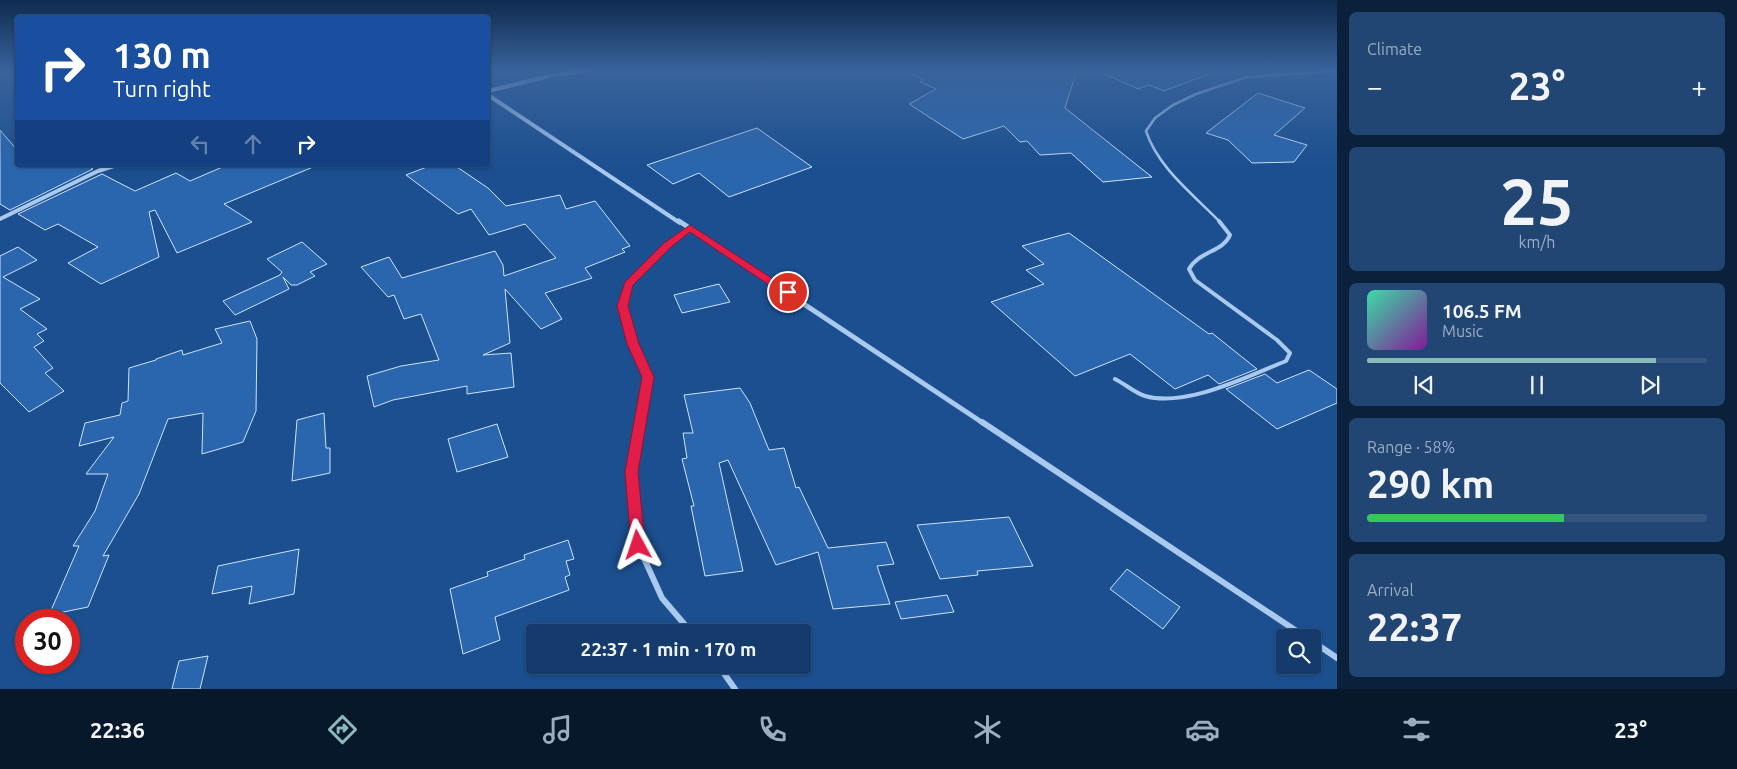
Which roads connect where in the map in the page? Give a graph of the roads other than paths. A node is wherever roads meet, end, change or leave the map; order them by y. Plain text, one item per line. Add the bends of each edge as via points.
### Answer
1 (499, 102) edge
2 (1181, 102) edge
3 (111, 167) edge
4 (0, 219) edge
5 (690, 228) junction
6 (1115, 379) dead end
7 (684, 624) edge
8 (1293, 629) edge
9 (1321, 647) edge
10 (1337, 658) edge
11 (724, 674) edge
12 (735, 689) edge

1 - 5 street
2 - 6 lane via 1155,118 1146,131 1151,147 1230,235 1227,242 1194,260 1189,269 1194,280 1290,353 1286,361 1185,397 1145,396
3 - 4 street
5 - 7 street via 628,284 623,306 633,344 648,377 632,472 638,545 662,598
5 - 8 street
9 - 10 street
11 - 12 street

